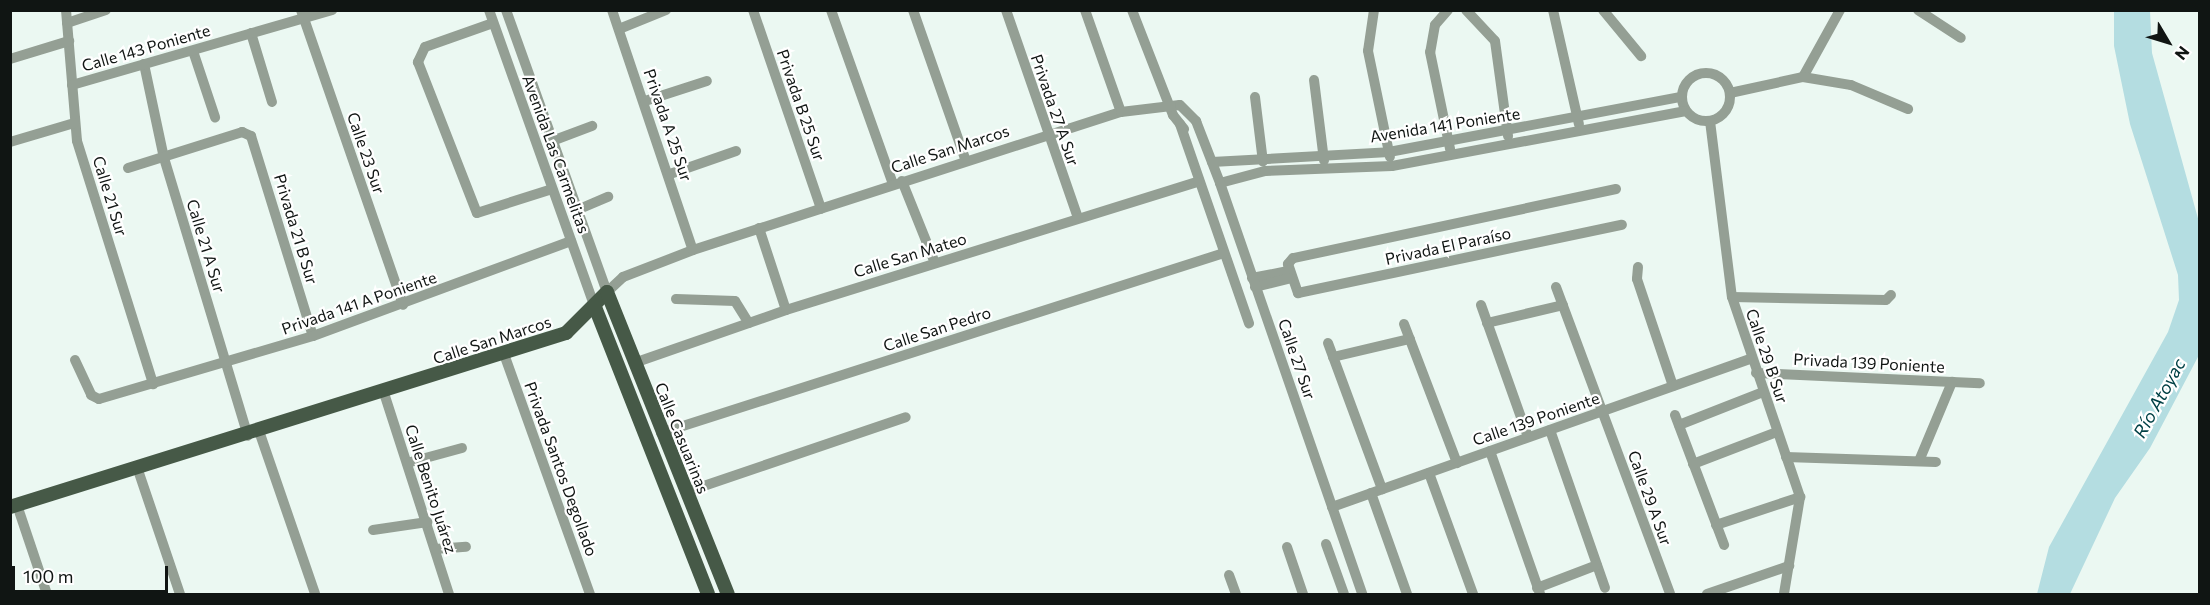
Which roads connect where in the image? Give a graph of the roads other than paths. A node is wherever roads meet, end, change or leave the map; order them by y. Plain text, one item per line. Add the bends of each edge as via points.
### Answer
1 (66, 10) edge
2 (106, 10) edge
3 (332, 10) edge
4 (489, 10) edge
5 (506, 10) edge
6 (612, 10) edge
7 (666, 10) edge
8 (753, 10) edge
9 (831, 10) edge
10 (913, 10) edge
11 (1006, 10) edge
12 (1085, 10) edge
13 (1132, 10) edge
14 (1374, 10) edge
15 (1448, 10) edge
16 (1466, 10) edge
17 (1603, 10) edge
18 (1840, 10) edge
19 (1918, 10) edge
20 (1555, 11) edge
21 (302, 15) edge
22 (67, 23) junction
23 (493, 23) junction
24 (619, 29) junction
25 (251, 33) junction
26 (1962, 38) dead end
27 (69, 41) junction
28 (193, 51) junction
29 (1641, 57) dead end
30 (10, 60) edge
31 (144, 64) junction
32 (1803, 78) junction
33 (1314, 80) dead end
34 (707, 81) dead end
35 (72, 85) junction
36 (1730, 93) junction
37 (1255, 97) dead end
38 (1682, 97) junction
39 (645, 101) junction
40 (272, 102) dead end
41 (1167, 102) junction
42 (1908, 109) dead end
43 (1686, 111) junction
44 (1121, 112) junction
45 (215, 117) dead end
46 (1578, 117) junction
47 (1710, 121) junction
48 (74, 123) junction
49 (1180, 124) junction
50 (592, 126) dead end
51 (1508, 131) junction
52 (1580, 131) junction
53 (1047, 135) junction
54 (1198, 136) junction
55 (552, 141) junction
56 (10, 142) edge
57 (1449, 142) junction
58 (1510, 145) junction
59 (736, 151) dead end
60 (1389, 152) junction
61 (1323, 155) junction
62 (1452, 156) junction
63 (1262, 157) junction
64 (164, 158) junction
65 (966, 161) junction
66 (1212, 162) junction
67 (1392, 166) junction
68 (128, 168) dead end
69 (1326, 169) junction
70 (1265, 171) junction
71 (670, 174) junction
72 (1197, 182) junction
73 (897, 183) junction
74 (1220, 183) junction
75 (552, 189) junction
76 (1616, 189) dead end
77 (608, 197) dead end
78 (821, 209) junction
79 (577, 210) junction
80 (1078, 218) junction
81 (1622, 225) dead end
82 (759, 228) junction
83 (571, 241) junction
84 (693, 250) junction
85 (1224, 254) junction
86 (935, 263) junction
87 (1638, 267) dead end
88 (1290, 275) junction
89 (1254, 282) junction
90 (1556, 287) dead end
91 (607, 292) junction
92 (1891, 295) dead end
93 (1732, 297) junction
94 (675, 299) dead end
95 (403, 305) junction
96 (1481, 305) dead end
97 (1563, 305) junction
98 (595, 307) junction
99 (786, 310) junction
100 (1487, 322) junction
101 (749, 323) junction
102 (1249, 323) dead end
103 (1404, 324) dead end
104 (313, 336) junction
105 (1410, 339) junction
106 (1328, 342) dead end
107 (504, 354) junction
108 (1333, 357) junction
109 (1751, 359) junction
110 (75, 360) dead end
111 (226, 363) junction
112 (634, 363) junction
113 (1756, 373) junction
114 (1952, 382) junction
115 (1980, 383) dead end
116 (153, 384) junction
117 (1672, 386) junction
118 (1763, 392) junction
119 (384, 393) junction
120 (1602, 412) junction
121 (906, 417) dead end
122 (1550, 430) junction
123 (1777, 432) junction
124 (253, 433) junction
125 (661, 433) junction
126 (1528, 437) junction
127 (462, 448) dead end
128 (1490, 451) junction
129 (1786, 457) junction
130 (1919, 461) junction
131 (1936, 462) dead end
132 (407, 463) junction
133 (1456, 463) junction
134 (1694, 464) junction
135 (138, 470) junction
136 (1429, 473) junction
137 (1377, 491) junction
138 (686, 492) junction
139 (1800, 497) junction
140 (14, 506) edge
141 (1332, 507) junction
142 (427, 522) junction
143 (1716, 525) junction
144 (373, 530) dead end
145 (1326, 544) dead end
146 (1724, 544) dead end
147 (1287, 547) dead end
148 (466, 548) dead end
149 (435, 549) junction
150 (1597, 565) junction
151 (1789, 566) junction
152 (1229, 575) dead end
153 (1605, 588) dead end
154 (1539, 591) edge
155 (40, 594) edge
156 (46, 594) edge
157 (180, 594) edge
158 (315, 594) edge
159 (449, 594) edge
160 (590, 594) edge
161 (708, 594) edge
162 (728, 594) edge
163 (1236, 594) edge
164 (1303, 594) edge
165 (1344, 594) edge
166 (1362, 594) edge
167 (1407, 594) edge
168 (1473, 594) edge
169 (1670, 594) edge
170 (1707, 594) edge
171 (1784, 594) edge

1 - 22 street, Calle 21 Sur
2 - 22 street
3 - 21 street, Calle 143 Poniente
4 - 23 street, Avenida Las Carmelitas
5 - 55 street, Avenida Las Carmelitas
6 - 24 street, Privada A 25 Sur
7 - 24 street
8 - 78 street, Privada B 25 Sur
9 - 73 street
10 - 65 street
11 - 53 street, Privada 27 A Sur
12 - 44 street
13 - 41 street, Calle 27 Sur
14 - 60 street via 1368,51
15 - 57 street via 1435,25 1430,52
16 - 51 street via 1495,41
17 - 29 street
18 - 32 street
19 - 26 street
20 - 46 street
21 - 25 street, Calle 143 Poniente
21 - 95 street, Calle 23 Sur
22 - 27 street, Calle 21 Sur
23 - 75 street, Avenida Las Carmelitas
23 - 75 street via 425,47 418,62 477,213
24 - 39 street, Privada A 25 Sur
25 - 28 street, Calle 143 Poniente
25 - 40 street
27 - 30 street
27 - 35 street, Calle 21 Sur
28 - 31 street, Calle 143 Poniente
28 - 45 street
31 - 35 street, Calle 143 Poniente
31 - 64 street, Calle 21 A Sur
32 - 36 street
32 - 42 street via 1851,85
33 - 61 street
34 - 39 street
35 - 48 street, Calle 21 Sur
36 - 38 street via 1718,76 1704,73 1691,78
36 - 47 street via 1723,114
37 - 63 street
38 - 43 street
38 - 46 street, Avenida 141 Poniente
39 - 71 street, Privada A 25 Sur
41 - 44 street, Calle San Marcos
41 - 49 street, Calle 27 Sur
41 - 54 street, Calle 27 Sur via 1190,111
43 - 47 street
43 - 52 street, Avenida 141 Poniente
44 - 53 street, Calle San Marcos
46 - 51 street, Avenida 141 Poniente
46 - 52 street
47 - 93 street, Calle 29 B Sur
48 - 56 street
48 - 116 street, Calle 21 Sur
49 - 54 street, Calle 27 Sur
49 - 72 street
50 - 55 street
51 - 57 street, Avenida 141 Poniente
51 - 58 street
52 - 58 street, Avenida 141 Poniente
53 - 65 street, Calle San Marcos
53 - 80 street, Privada 27 A Sur
54 - 66 street, Calle 27 Sur
55 - 79 street, Avenida Las Carmelitas
57 - 60 street, Avenida 141 Poniente
57 - 62 street
58 - 62 street, Avenida 141 Poniente
59 - 71 street
60 - 61 street, Avenida 141 Poniente
60 - 67 street
61 - 63 street, Avenida 141 Poniente
61 - 69 street
62 - 67 street, Avenida 141 Poniente
63 - 66 street, Avenida 141 Poniente
63 - 70 street
64 - 68 street
64 - 104 street, Privada 21 B Sur via 247,133
64 - 111 street, Calle 21 A Sur
65 - 73 street, Calle San Marcos
66 - 74 street, Calle 27 Sur
67 - 69 street, Avenida 141 Poniente
69 - 70 street, Avenida 141 Poniente
70 - 74 street, Avenida 141 Poniente
71 - 84 street, Privada A 25 Sur
72 - 80 street, Calle San Mateo
72 - 85 street
73 - 78 street, Calle San Marcos
73 - 86 street
74 - 89 street, Calle 27 Sur
75 - 83 street, Avenida Las Carmelitas
76 - 88 street, Privada El Paraíso via 1293,258
77 - 79 street
78 - 82 street, Calle San Marcos
79 - 91 street, Avenida Las Carmelitas
80 - 86 street, Calle San Mateo
81 - 88 street, Privada El Paraíso via 1298,293
82 - 84 street, Calle San Marcos
82 - 99 street
83 - 95 street, Privada 141 A Poniente
83 - 98 street, Avenida Las Carmelitas
84 - 91 street, Calle San Marcos via 623,277
85 - 102 street
85 - 125 street, Calle San Pedro
86 - 99 street, Calle San Mateo
87 - 117 street via 1637,279
88 - 89 street, Privada El Paraíso
89 - 141 street, Calle 27 Sur
90 - 97 street, Calle 29 A Sur
91 - 98 main road, Calle San Marcos
91 - 112 main road, Calle Casuarinas
92 - 93 street via 1886,300
93 - 109 street, Calle 29 B Sur
94 - 101 street via 735,301
95 - 104 street, Privada 141 A Poniente
96 - 100 street
97 - 100 street
97 - 120 street, Calle 29 A Sur
98 - 107 main road, Calle San Marcos via 567,333
98 - 161 main road
99 - 101 street, Calle San Mateo
100 - 126 street
101 - 112 street, Calle San Mateo
103 - 105 street
104 - 111 street, Privada 141 A Poniente
105 - 108 street
105 - 133 street
106 - 108 street
107 - 119 main road, Calle San Marcos
107 - 160 street, Privada Santos Degollado
108 - 137 street
109 - 113 street, Calle 29 B Sur
109 - 117 street, Calle 139 Poniente
110 - 116 street, Privada 141 A Poniente via 95,398
111 - 116 street, Privada 141 A Poniente
111 - 124 street, Calle 21 A Sur
112 - 125 main road, Calle Casuarinas
113 - 114 street, Privada 139 Poniente
113 - 118 street, Calle 29 B Sur
114 - 115 street, Privada 139 Poniente
114 - 130 street
117 - 120 street, Calle 139 Poniente
118 - 123 street, Calle 29 B Sur
118 - 134 street via 1677,420
119 - 124 main road, Calle San Marcos
119 - 132 street, Calle Benito Juárez
120 - 122 street, Calle 139 Poniente
120 - 169 street, Calle 29 A Sur
121 - 138 street
122 - 126 street, Calle 139 Poniente
122 - 150 street
123 - 129 street, Calle 29 B Sur
123 - 134 street
124 - 135 main road, Calle San Marcos
124 - 158 street, Calle 21 A Sur
125 - 138 main road, Calle Casuarinas
126 - 128 street, Calle 139 Poniente
127 - 132 street
128 - 133 street, Calle 139 Poniente
128 - 154 street
129 - 130 street
129 - 139 street, Calle 29 B Sur
130 - 131 street
132 - 142 street, Calle Benito Juárez
133 - 136 street, Calle 139 Poniente
134 - 143 street
135 - 140 main road, Calle San Marcos
135 - 157 street
136 - 137 street, Calle 139 Poniente
136 - 168 street
137 - 141 street, Calle 139 Poniente
137 - 167 street
138 - 162 main road, Calle Casuarinas
139 - 143 street
139 - 151 street, Calle 29 B Sur
140 - 156 street
141 - 166 street, Calle 27 Sur
142 - 144 street
142 - 149 street, Calle Benito Juárez
143 - 146 street
145 - 165 street
147 - 164 street
148 - 149 street
149 - 159 street, Calle Benito Juárez
150 - 153 street
150 - 154 street
151 - 170 street
151 - 171 street, Calle 29 B Sur
152 - 163 street
155 - 156 street

